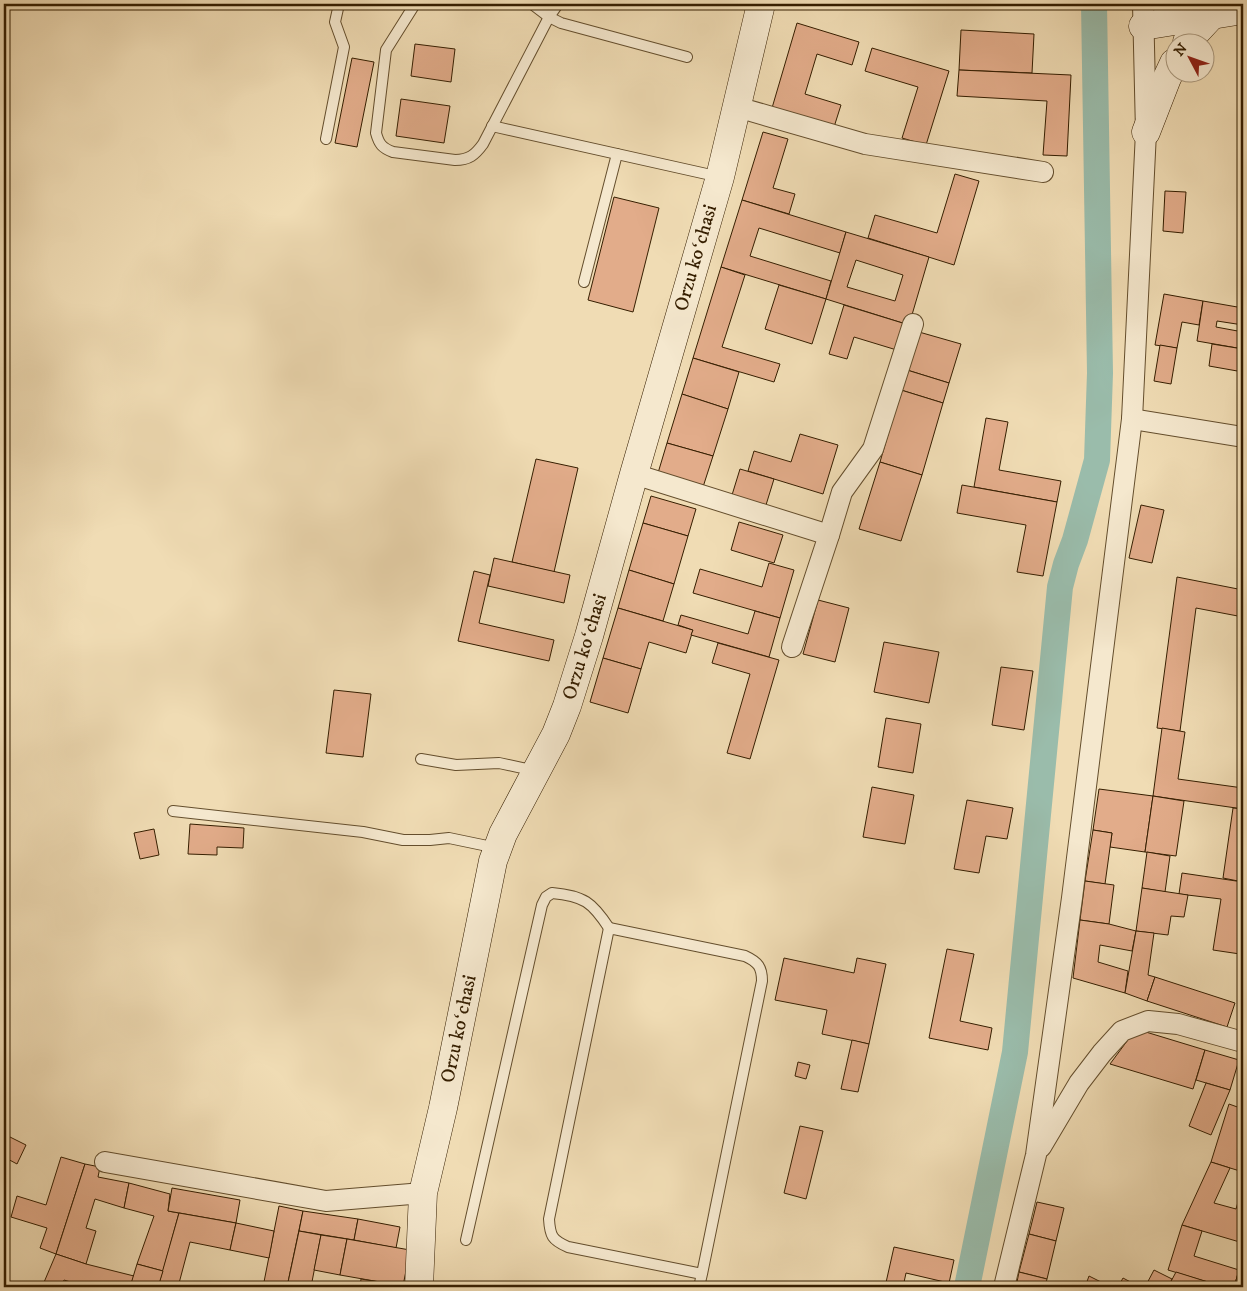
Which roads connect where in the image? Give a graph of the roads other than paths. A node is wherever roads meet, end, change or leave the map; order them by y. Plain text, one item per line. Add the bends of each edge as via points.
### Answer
1 (339, 4) edge
2 (414, 4) edge
3 (532, 4) edge
4 (558, 4) edge
5 (761, 4) edge
6 (1243, 10) edge
7 (1143, 15) edge
8 (1212, 15) junction
9 (549, 17) junction
10 (1196, 32) edge
11 (686, 57) dead end
12 (1165, 82) edge
13 (738, 107) junction
14 (492, 126) junction
15 (1146, 132) junction
16 (326, 139) dead end
17 (617, 154) junction
18 (1043, 172) dead end
19 (720, 177) junction
20 (584, 282) dead end
21 (913, 324) dead end
22 (1132, 419) junction
23 (1243, 437) edge
24 (634, 474) junction
25 (829, 535) junction
26 (792, 647) dead end
27 (421, 759) dead end
28 (537, 772) junction
29 (173, 811) dead end
30 (498, 848) junction
31 (609, 928) junction
32 (1243, 1042) edge
33 (1036, 1155) junction
34 (105, 1162) dead end
35 (423, 1193) junction
36 (466, 1240) dead end
37 (702, 1274) junction
38 (419, 1287) edge
39 (699, 1287) edge
40 (1004, 1287) edge

1 - 16 lane via 335,22 344,47
2 - 14 lane via 386,50 376,133 378,143 393,152 465,160 475,154
3 - 9 lane
4 - 9 lane
5 - 13 street, Orzu koʻchasi
6 - 8 street
7 - 8 street
7 - 15 street
8 - 10 street
9 - 11 lane via 576,28
9 - 14 lane
12 - 15 street
13 - 18 street via 865,144
13 - 19 street, Orzu koʻchasi
14 - 17 lane
15 - 22 street
17 - 19 lane
17 - 20 lane
19 - 24 street, Orzu koʻchasi
21 - 25 street via 873,450 842,492
22 - 23 street
22 - 33 street via 1075,879
24 - 25 street
24 - 28 street, Orzu koʻchasi via 590,636 567,706
25 - 26 street
27 - 28 lane via 456,765 499,763
28 - 30 street, Orzu koʻchasi
29 - 30 lane via 363,832 403,840 449,838
30 - 35 street, Orzu koʻchasi
31 - 36 lane via 598,911 580,898 552,893 542,905
31 - 37 lane via 549,1219 550,1232 557,1242 568,1247
31 - 37 lane via 745,956 755,960 762,970
32 - 33 street via 1178,1024 1148,1021 1122,1031 1079,1083
33 - 40 street
34 - 35 street via 326,1201
35 - 38 street, Orzu koʻchasi
37 - 39 lane

